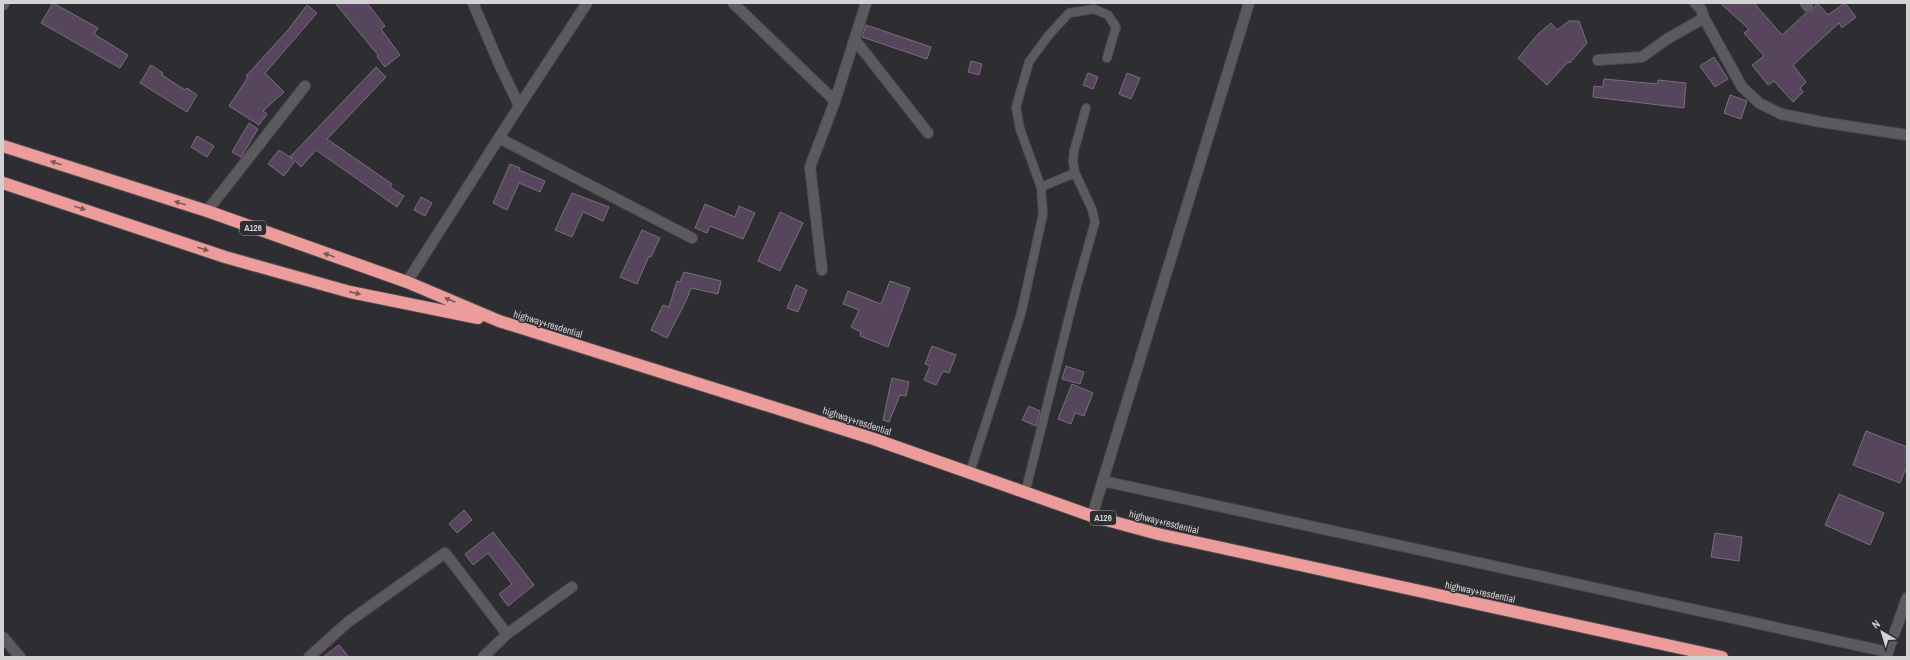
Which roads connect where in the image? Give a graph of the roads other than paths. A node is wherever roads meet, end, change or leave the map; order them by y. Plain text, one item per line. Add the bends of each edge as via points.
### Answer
1 (473, 3) edge
2 (587, 3) edge
3 (733, 3) edge
4 (866, 3) edge
5 (1249, 3) edge
6 (1702, 8) edge
7 (855, 40) junction
8 (1108, 58) dead end
9 (1598, 60) dead end
10 (305, 86) dead end
11 (835, 101) junction
12 (518, 108) junction
13 (1086, 108) dead end
14 (928, 133) dead end
15 (1907, 135) edge
16 (499, 138) junction
17 (3, 146) edge
18 (1075, 173) junction
19 (3, 183) edge
20 (1041, 187) junction
21 (207, 211) junction
22 (692, 238) dead end
23 (822, 270) dead end
24 (407, 282) junction
25 (499, 322) junction
26 (970, 472) junction
27 (1103, 481) junction
28 (1024, 492) junction
29 (1092, 516) junction
30 (572, 587) dead end
31 (1907, 598) edge
32 (506, 634) junction
33 (3, 637) edge
34 (1887, 654) edge
35 (486, 656) edge
36 (20, 657) edge
37 (309, 657) edge
38 (1722, 657) edge

1 - 12 street
2 - 12 street
3 - 11 street
4 - 7 street
5 - 27 street
6 - 9 street via 1642,57
6 - 15 street via 1742,87 1759,103 1781,114
7 - 11 street
7 - 14 street
8 - 20 lane via 1116,27 1108,15 1094,9 1069,12 1029,62 1016,107 1020,129
10 - 21 street
11 - 23 street via 810,167
12 - 16 street
13 - 18 lane via 1074,151
16 - 22 street
16 - 24 street
21 -> 17 highway, A126
18 - 20 lane
18 - 28 lane via 1092,209 1095,222
19 -> 25 highway, A126 via 225,257 350,292
20 - 26 lane via 1043,214 1021,314
24 -> 21 highway, A126
25 -> 24 highway, A126
25 - 26 highway, highway+resdential / A126 via 874,439
26 - 28 highway, highway+resdential / A126
27 - 29 street
27 - 34 street
28 - 29 highway, highway+resdential / A126
29 - 38 highway, highway+resdential / A126 via 1158,534
30 - 32 street
31 - 34 street
32 - 35 street
32 - 37 street via 445,553 348,622
33 - 36 street

